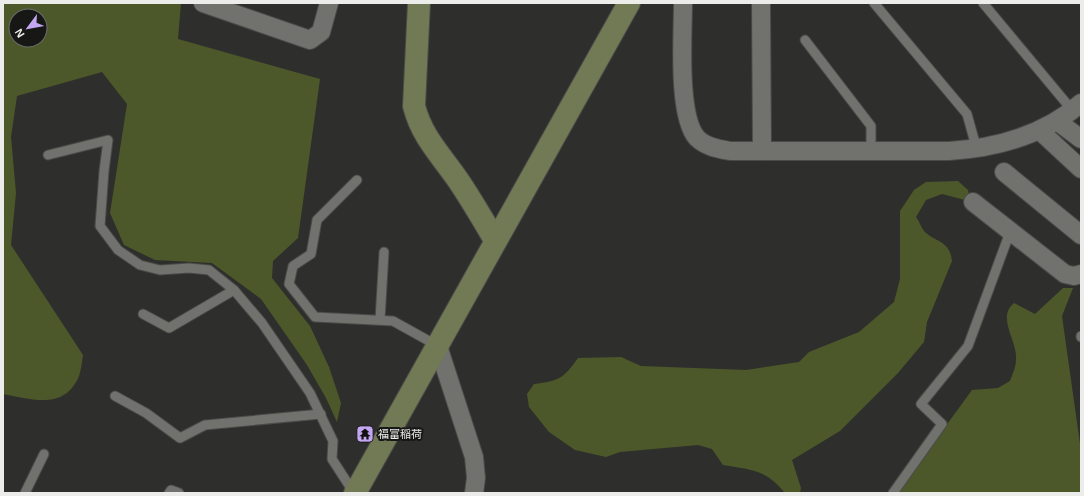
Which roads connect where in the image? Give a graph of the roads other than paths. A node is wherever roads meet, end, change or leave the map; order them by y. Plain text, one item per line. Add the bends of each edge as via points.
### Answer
1 (203, 3) edge
2 (330, 3) edge
3 (419, 3) edge
4 (629, 3) edge
5 (683, 3) edge
6 (761, 3) edge
7 (874, 3) edge
8 (983, 3) edge
9 (805, 40) dead end
10 (1077, 107) edge
11 (1057, 121) junction
12 (1039, 130) junction
13 (1081, 139) edge
14 (978, 150) junction
15 (762, 151) junction
16 (871, 151) junction
17 (48, 155) dead end
18 (1081, 169) edge
19 (1004, 172) dead end
20 (357, 180) dead end
21 (973, 202) dead end
22 (1010, 232) junction
23 (1081, 234) edge
24 (495, 240) junction
25 (384, 252) dead end
26 (1081, 274) edge
27 (234, 290) junction
28 (143, 314) dead end
29 (380, 320) junction
30 (438, 346) junction
31 (115, 396) dead end
32 (322, 414) junction
33 (44, 454) dead end
34 (25, 493) edge
35 (169, 493) edge
36 (179, 493) edge
37 (354, 493) edge
38 (474, 493) edge
39 (893, 493) edge

1 - 2 street via 310,40 321,32
3 - 24 street via 414,106 418,122 425,137 458,180
4 - 24 street
5 - 15 street via 684,102 688,121 697,138 712,148
6 - 15 street
7 - 14 lane via 967,114
8 - 10 lane
9 - 16 lane via 871,126
10 - 11 street
11 - 12 street
11 - 13 street
12 - 14 street via 1012,141
12 - 18 street
14 - 16 street
15 - 16 street
17 - 27 lane via 108,140 100,226 118,250 140,265 160,270 209,270
19 - 23 street
20 - 29 lane via 317,220 311,254 293,266 288,284 315,318
21 - 22 street
22 - 26 street via 1065,274
22 - 39 lane via 968,346 921,404 942,424
24 - 30 street
25 - 29 lane
27 - 28 lane via 169,328
27 - 32 lane via 262,323
29 - 30 lane via 394,321
30 - 37 street
30 - 38 street via 474,457
31 - 32 lane via 180,438 205,425
32 - 37 lane via 333,441 332,459
33 - 34 lane
35 - 36 lane via 171,490

